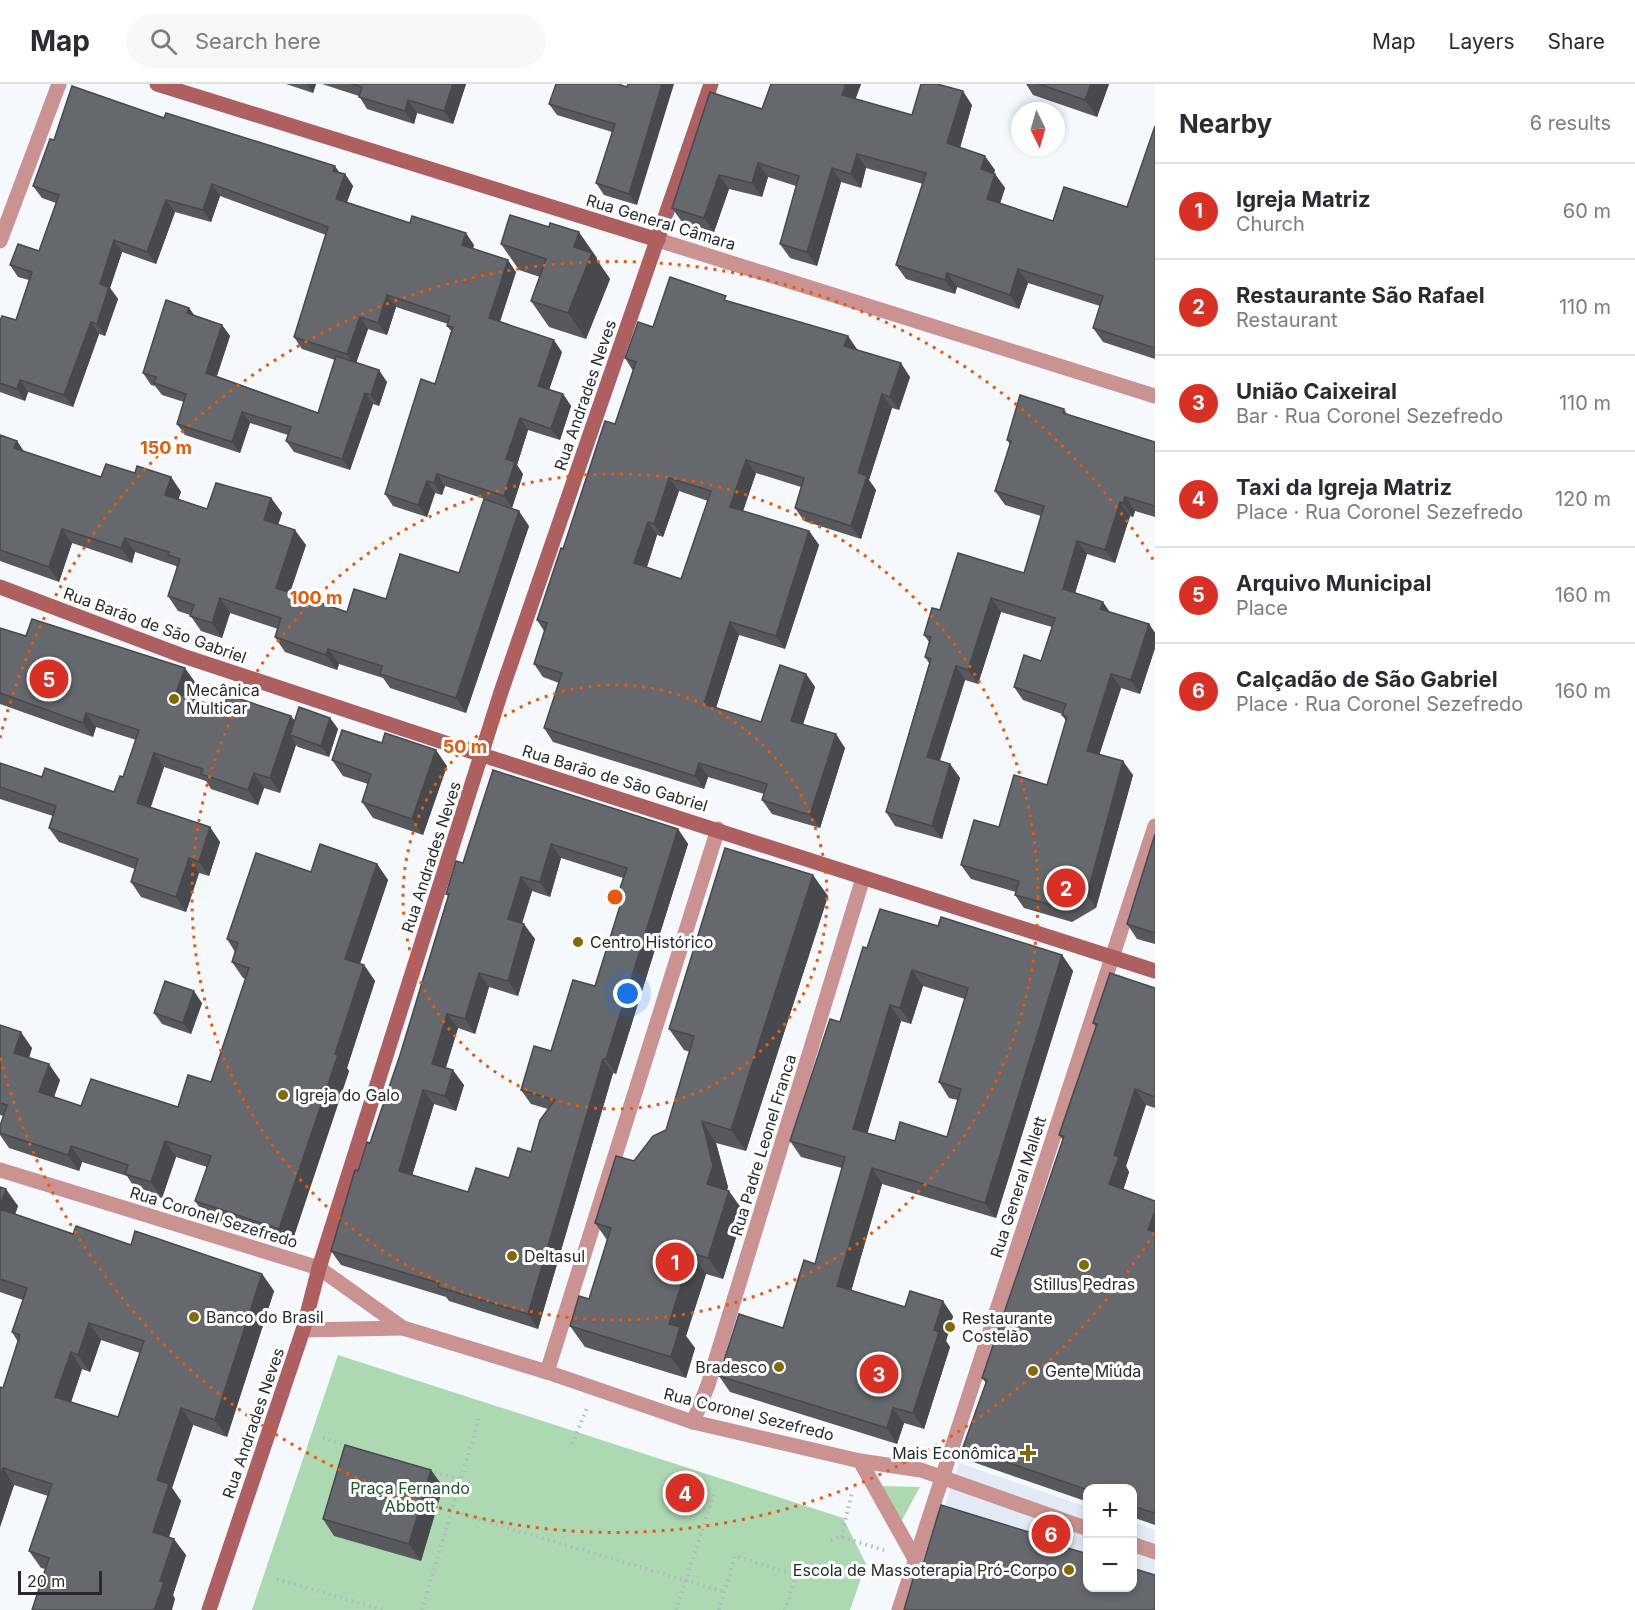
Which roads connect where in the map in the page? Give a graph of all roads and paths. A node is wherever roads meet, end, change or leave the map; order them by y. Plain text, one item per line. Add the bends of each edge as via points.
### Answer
1 (59, 84) edge
2 (157, 84) edge
3 (711, 84) edge
4 (658, 240) junction
5 (0, 241) edge
6 (1155, 396) edge
7 (0, 587) edge
8 (482, 755) junction
9 (1155, 826) edge
10 (718, 829) junction
11 (863, 878) junction
12 (1112, 958) junction
13 (1155, 971) edge
14 (0, 1170) edge
15 (319, 1268) junction
16 (403, 1328) junction
17 (303, 1330) junction
18 (547, 1372) junction
19 (480, 1414) dead end
20 (693, 1422) junction
21 (324, 1438) dead end
22 (358, 1449) edge
23 (860, 1461) junction
24 (426, 1469) edge
25 (942, 1477) junction
26 (460, 1480) junction
27 (715, 1491) dead end
28 (450, 1511) junction
29 (1083, 1527) edge
30 (831, 1540) dead end
31 (1137, 1546) edge
32 (1155, 1552) edge
33 (915, 1559) junction
34 (277, 1579) dead end
35 (686, 1581) junction
36 (725, 1592) junction
37 (208, 1610) edge
38 (383, 1610) edge
39 (422, 1610) edge
40 (676, 1610) edge
41 (719, 1610) edge
42 (785, 1610) edge
43 (899, 1610) edge

1 - 5 street
2 - 4 street, Rua General Câmara
3 - 4 street, Rua Andrades Neves
4 - 6 street, Rua General Câmara
4 - 8 street, Rua Andrades Neves
7 - 8 street, Rua Barão de São Gabriel via 183,656
8 - 10 street, Rua Barão de São Gabriel
8 - 15 street, Rua Andrades Neves
9 - 12 street, Rua General Mallett
10 - 11 street, Rua Barão de São Gabriel
10 - 18 street
11 - 12 street, Rua Barão de São Gabriel
11 - 20 street, Rua Padre Leonel Franca via 708,1386
12 - 13 street, Rua Barão de São Gabriel
12 - 25 street, Rua General Mallett
14 - 15 street, Rua Coronel Sezefredo
15 - 16 street, Rua Coronel Sezefredo
15 - 17 street, Rua Andrades Neves
16 - 17 street, Rua Coronel Sezefredo
16 - 18 street, Rua Coronel Sezefredo
17 - 37 street, Rua Andrades Neves
18 - 20 street, Rua Coronel Sezefredo
19 - 26 path
20 - 23 street, Rua Coronel Sezefredo
21 - 22 path
23 - 25 street, Rua Coronel Sezefredo
23 - 33 street
24 - 26 path
25 - 29 street, Rua Coronel Sezefredo
25 - 33 street, Rua General Mallett
26 - 28 path
27 - 35 path
28 - 35 path
28 - 39 path
30 - 33 path via 842,1537
31 - 32 street
33 - 43 street, Rua General Mallett
34 - 38 path
35 - 36 path
35 - 40 path
36 - 41 path
36 - 42 path via 735,1556 796,1575

